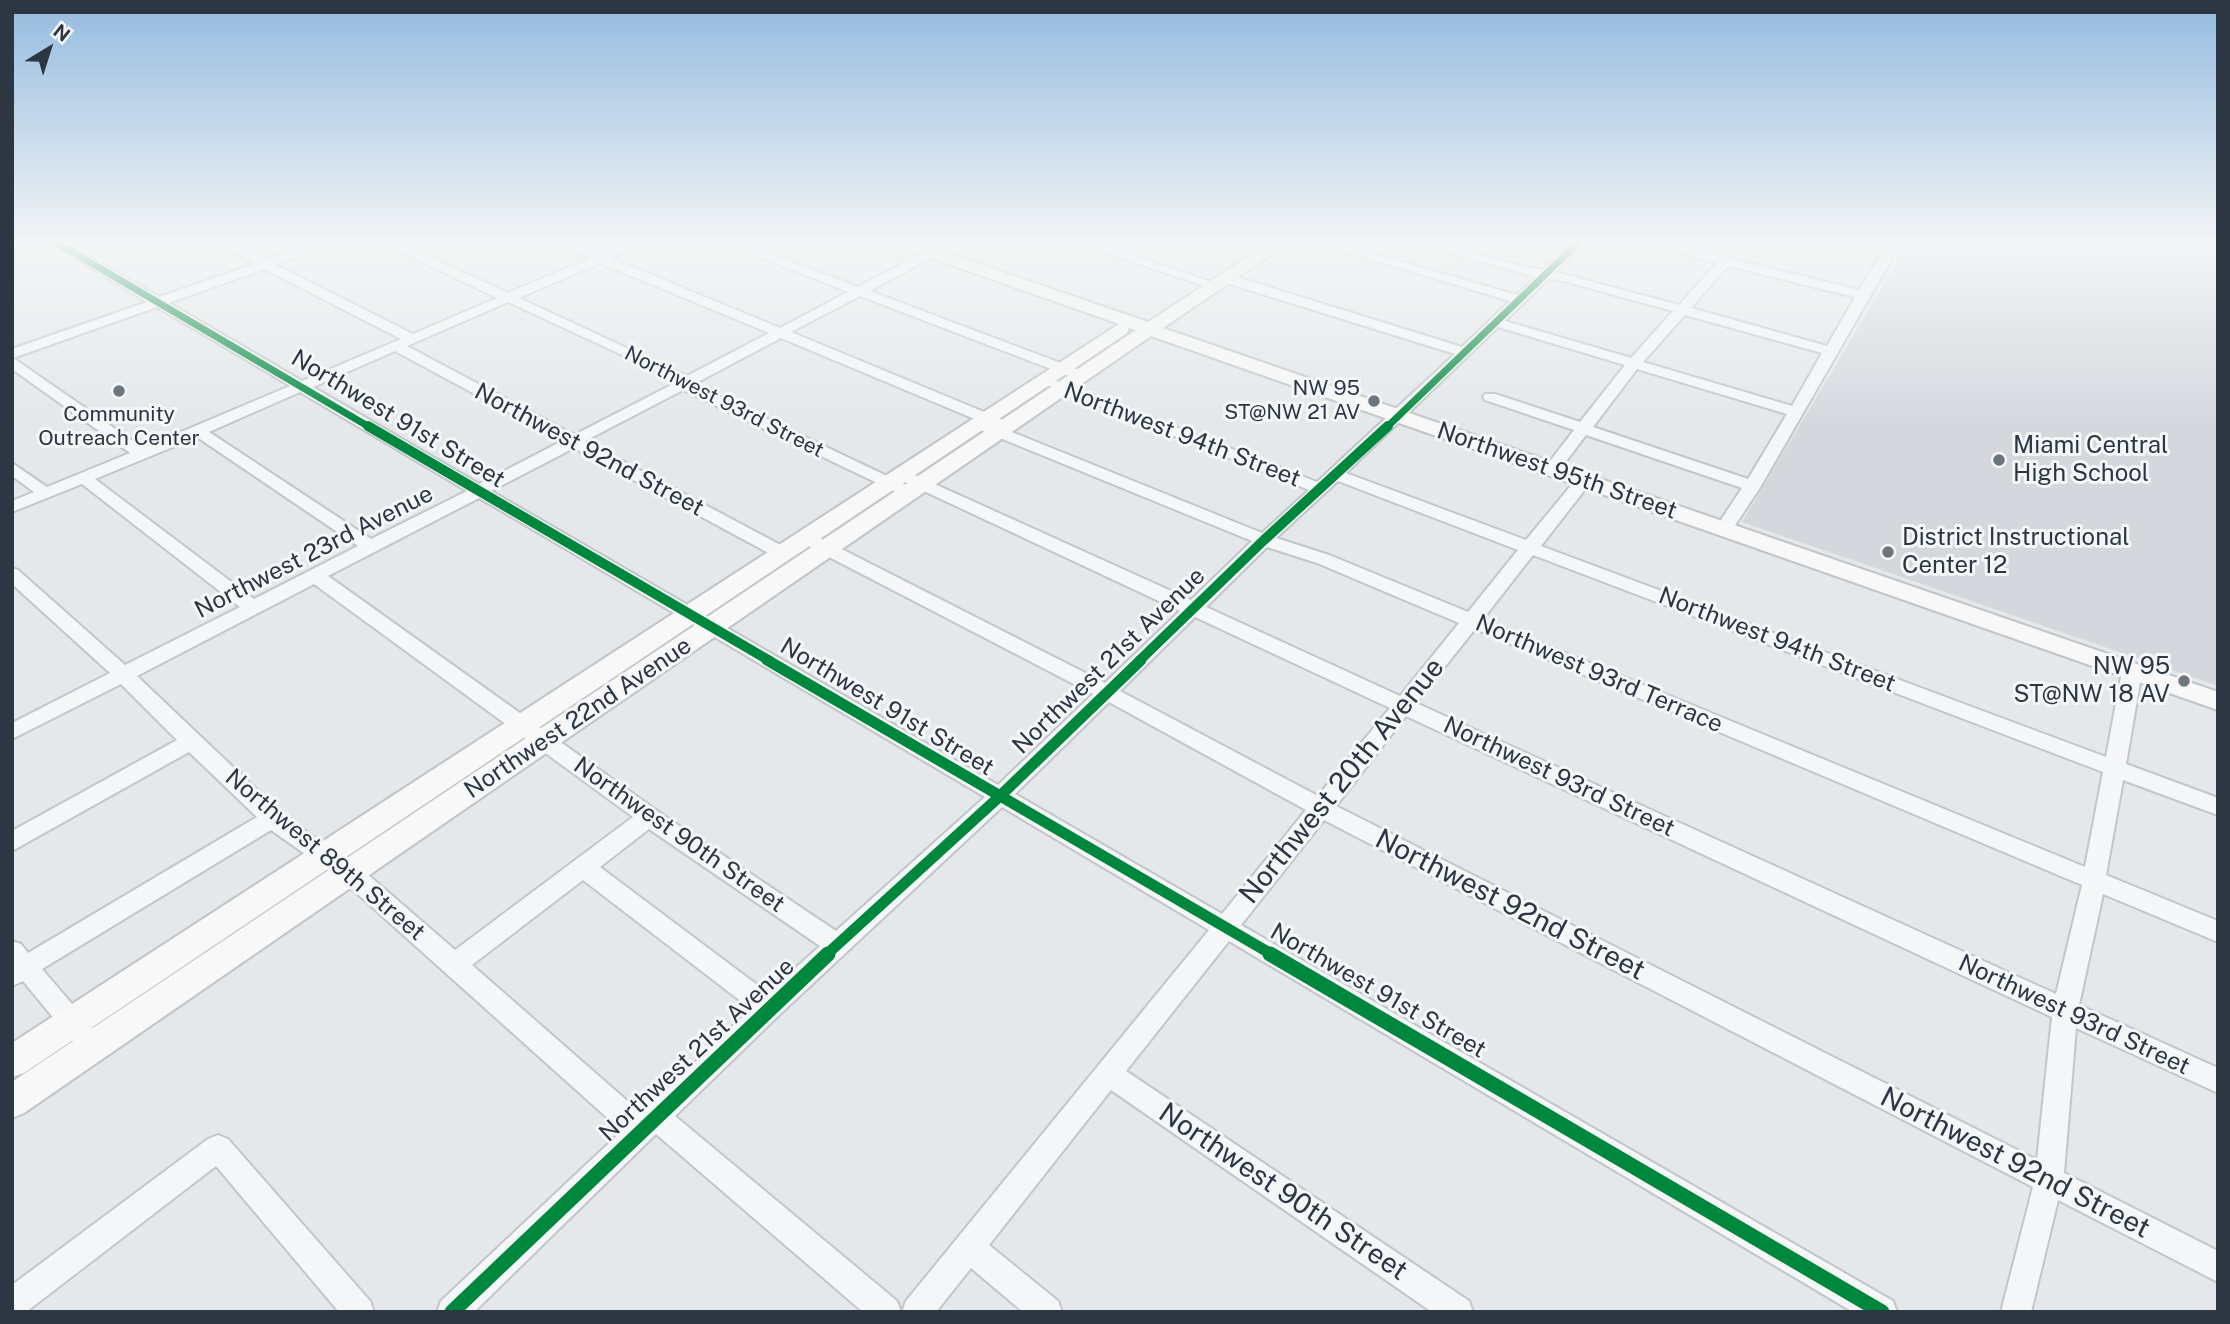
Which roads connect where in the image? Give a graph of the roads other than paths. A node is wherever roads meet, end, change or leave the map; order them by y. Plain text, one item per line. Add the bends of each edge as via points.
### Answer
1 (158, 303) joint
2 (340, 303) edge
3 (496, 303) edge
4 (521, 303) edge
5 (709, 303) edge
6 (836, 303) edge
7 (886, 303) edge
8 (1078, 303) edge
9 (1158, 303) edge
10 (1182, 303) edge
11 (1314, 303) edge
12 (1514, 303) edge
13 (1652, 303) edge
14 (1686, 303) edge
15 (1858, 303) edge
16 (1679, 310) junction
17 (1131, 321) junction
18 (1494, 322) junction
19 (1151, 328) junction
20 (780, 332) junction
21 (413, 339) junction
22 (396, 346) junction
23 (1831, 351) junction
24 (1463, 352) junction
25 (12, 354) edge
26 (12, 362) edge
27 (1633, 364) junction
28 (1063, 379) junction
29 (682, 384) junction
30 (302, 387) junction
31 (1490, 397) dead end
32 (1797, 412) junction
33 (1399, 416) junction
34 (993, 425) junction
35 (1583, 429) junction
36 (198, 431) junction
37 (572, 441) junction
38 (141, 454) junction
39 (12, 468) edge
40 (1552, 469) junction
41 (83, 477) junction
42 (1584, 480) junction
43 (1328, 482) junction
44 (905, 483) junction
45 (1753, 486) junction
46 (479, 491) junction
47 (45, 494) junction
48 (12, 508) edge
49 (1724, 529) junction
50 (805, 537) junction
51 (1264, 540) junction
52 (371, 547) junction
53 (1530, 547) junction
54 (827, 549) junction
55 (782, 553) junction
56 (12, 574) edge
57 (315, 576) junction
58 (252, 607) junction
59 (1193, 609) junction
60 (689, 614) junction
61 (1471, 621) junction
62 (712, 627) junction
63 (2132, 671) junction
64 (123, 674) junction
65 (1107, 692) junction
66 (2218, 701) edge
67 (1403, 705) junction
68 (523, 724) junction
69 (12, 732) edge
70 (546, 740) junction
71 (191, 741) junction
72 (2116, 768) junction
73 (999, 797) junction
74 (2218, 807) edge
75 (1321, 808) junction
76 (649, 817) junction
77 (273, 818) junction
78 (12, 842) edge
79 (321, 857) junction
80 (583, 867) junction
81 (350, 873) junction
82 (2094, 881) junction
83 (1226, 926) junction
84 (2218, 932) edge
85 (839, 946) junction
86 (455, 964) junction
87 (17, 965) edge
88 (769, 1009) junction
89 (2065, 1011) junction
90 (71, 1021) junction
91 (93, 1047) junction
92 (12, 1062) edge
93 (1108, 1073) junction
94 (2218, 1081) edge
95 (12, 1102) edge
96 (649, 1124) junction
97 (218, 1149) joint
98 (2049, 1181) junction
99 (968, 1248) junction
100 (2218, 1267) edge
101 (12, 1304) edge
102 (359, 1312) edge
103 (452, 1312) edge
104 (886, 1312) edge
105 (917, 1312) edge
106 (1047, 1312) edge
107 (1458, 1312) edge
108 (1882, 1312) edge
109 (2016, 1312) edge

1 - 25 street
1 - 30 street, Northwest 91st Street
2 - 21 street
3 - 21 street
4 - 29 street, Northwest 93rd Street via 681,377
5 - 20 street, Northwest 93rd Terrace
6 - 20 street, Northwest 23rd Avenue
7 - 28 street, Northwest 94th Street
8 - 17 main road, Northwest 95th Street
9 - 17 main road, Northwest 22nd Avenue
10 - 19 main road, Northwest 22nd Avenue
11 - 24 street
12 - 18 street, Northwest 21st Avenue
13 - 16 street
14 - 16 street
15 - 23 street
16 - 23 street
16 - 27 street
17 - 19 main road, Northwest 95th Street
17 - 28 main road, Northwest 22nd Avenue
18 - 24 street, Northwest 21st Avenue
18 - 27 street
19 - 28 main road, Northwest 22nd Avenue
19 - 33 main road, Northwest 95th Street
20 - 29 street, Northwest 23rd Avenue
20 - 34 street, Northwest 93rd Terrace
21 - 22 street
22 - 30 street
22 - 37 street, Northwest 92nd Street
23 - 32 street
24 - 33 street, Northwest 21st Avenue
26 - 38 street
27 - 32 street
27 - 35 street
28 - 34 main road, Northwest 22nd Avenue
28 - 43 street, Northwest 94th Street
29 - 37 street, Northwest 23rd Avenue
29 - 44 street, Northwest 93rd Street
30 - 36 street
30 - 46 street, Northwest 91st Street
31 - 35 street
32 - 45 street
33 - 40 main road, Northwest 95th Street
33 - 43 street, Northwest 21st Avenue
34 - 44 main road, Northwest 22nd Avenue
34 - 51 street, Northwest 93rd Terrace
35 - 40 street
35 - 45 street
36 - 38 street
36 - 52 street
37 - 46 street, Northwest 23rd Avenue
37 - 55 street, Northwest 92nd Street
38 - 41 street
39 - 47 street
40 - 42 main road, Northwest 95th Street
41 - 47 street
41 - 58 street
42 - 49 main road, Northwest 95th Street
42 - 53 street, Northwest 20th Avenue
43 - 51 street, Northwest 21st Avenue
43 - 53 street, Northwest 94th Street
44 - 50 main road, Northwest 22nd Avenue
44 - 54 main road, Northwest 22nd Avenue
44 - 59 street, Northwest 93rd Street
45 - 49 street
46 - 52 street, Northwest 23rd Avenue
46 - 60 street, Northwest 91st Street
47 - 48 street
49 - 63 main road, Northwest 95th Street
50 - 54 street, Northwest 92nd Street
50 - 55 main road, Northwest 22nd Avenue
51 - 59 street, Northwest 21st Avenue
51 - 61 street, Northwest 93rd Terrace via 1323,559
52 - 57 street, Northwest 23rd Avenue
53 - 61 street, Northwest 20th Avenue
53 - 72 street, Northwest 94th Street
54 - 62 main road, Northwest 22nd Avenue
54 - 65 street, Northwest 92nd Street
55 - 60 main road, Northwest 22nd Avenue
56 - 64 street, Northwest 89th Street
57 - 58 street, Northwest 23rd Avenue
57 - 68 street, Northwest 90th Street
58 - 64 street, Northwest 23rd Avenue
59 - 65 street, Northwest 21st Avenue
59 - 67 street, Northwest 93rd Street
60 - 62 street, Northwest 91st Street
60 - 68 main road, Northwest 22nd Avenue
61 - 67 street, Northwest 20th Avenue
61 - 82 street, Northwest 93rd Terrace
62 - 70 main road, Northwest 22nd Avenue
62 - 73 street, Northwest 91st Street
63 - 66 main road, Northwest 95th Street
63 - 72 street
64 - 69 street, Northwest 23rd Avenue
64 - 71 street, Northwest 89th Street
65 - 73 street, Northwest 21st Avenue
65 - 75 street, Northwest 92nd Street
67 - 75 street, Northwest 20th Avenue
67 - 89 street, Northwest 93rd Street
68 - 70 street, Northwest 90th Street
68 - 79 main road, Northwest 22nd Avenue
70 - 76 street, Northwest 90th Street
70 - 81 main road, Northwest 22nd Avenue
71 - 77 street, Northwest 89th Street
71 - 78 street
72 - 74 street, Northwest 94th Street
72 - 82 street
73 - 83 street, Northwest 91st Street
73 - 85 street, Northwest 21st Avenue
75 - 83 street, Northwest 20th Avenue
75 - 98 street, Northwest 92nd Street
76 - 80 street
76 - 85 street, Northwest 90th Street
77 - 79 street, Northwest 89th Street
77 - 87 street
79 - 81 street, Northwest 89th Street
79 - 90 main road, Northwest 22nd Avenue
80 - 86 street
80 - 88 street
81 - 86 street, Northwest 89th Street
81 - 91 main road, Northwest 22nd Avenue
82 - 84 street, Northwest 93rd Terrace
82 - 89 street
83 - 93 street, Northwest 20th Avenue
83 - 108 street, Northwest 91st Street
85 - 88 street, Northwest 21st Avenue
86 - 96 street, Northwest 89th Street
87 - 90 street
88 - 96 street, Northwest 21st Avenue
89 - 94 street, Northwest 93rd Street
89 - 98 street
90 - 91 street
90 - 92 main road, Northwest 22nd Avenue
91 - 95 main road, Northwest 22nd Avenue
93 - 99 street, Northwest 20th Avenue
93 - 107 street, Northwest 90th Street
96 - 103 street, Northwest 21st Avenue
96 - 104 street, Northwest 89th Street
97 - 101 street
97 - 102 street
98 - 100 street, Northwest 92nd Street
98 - 109 street
99 - 105 street, Northwest 20th Avenue
99 - 106 street

